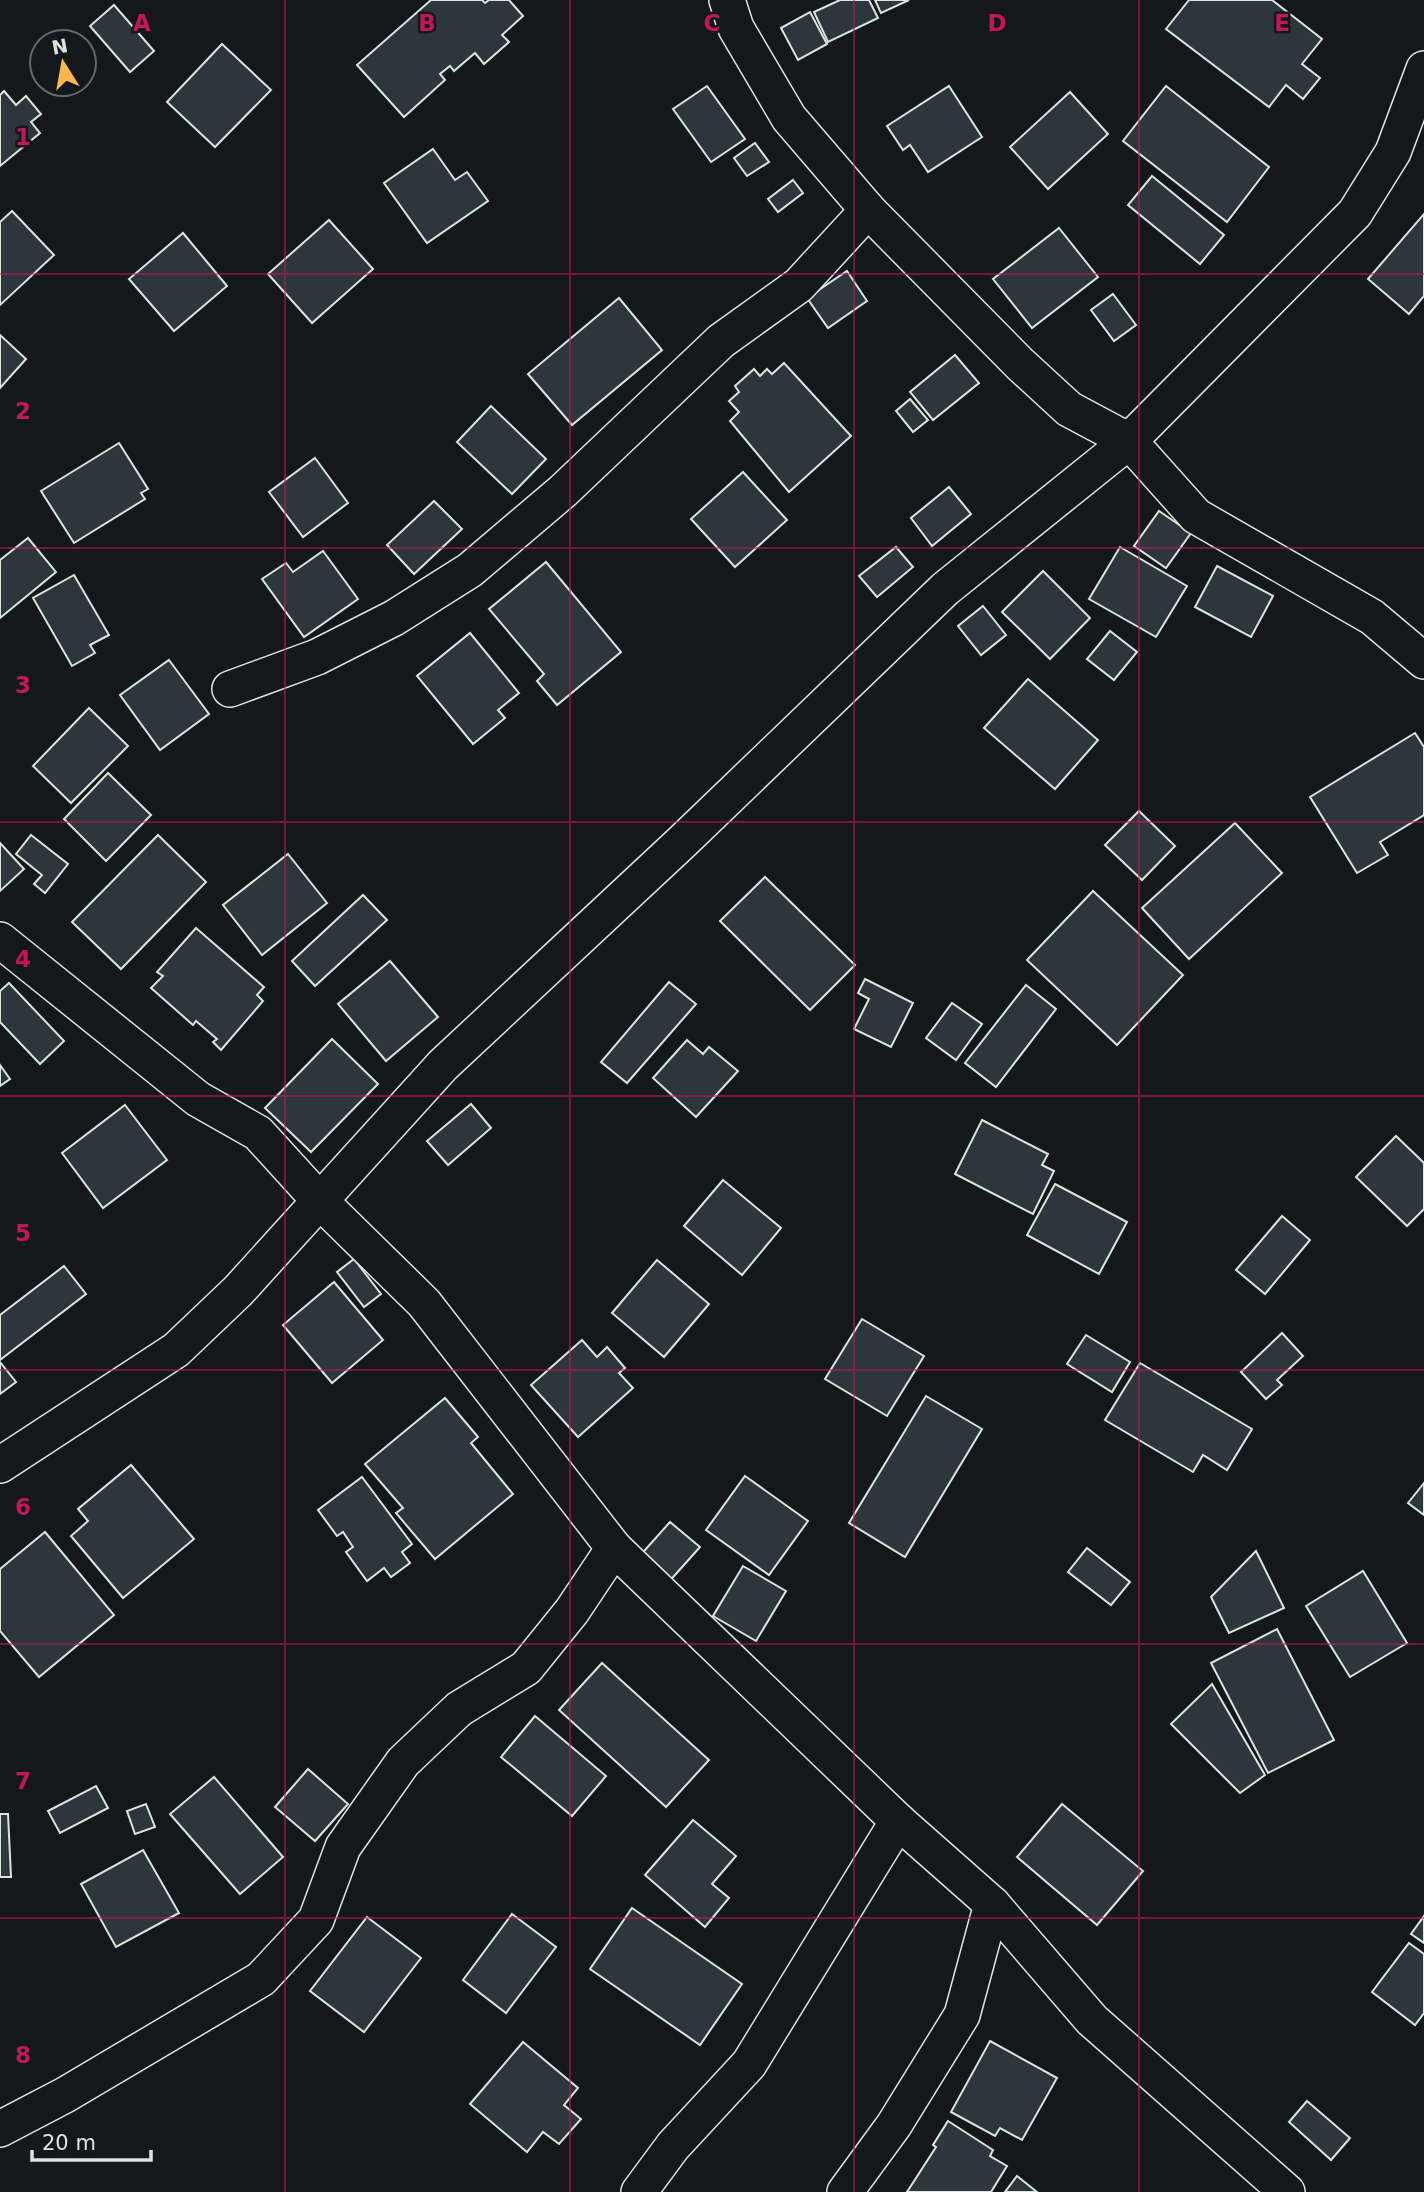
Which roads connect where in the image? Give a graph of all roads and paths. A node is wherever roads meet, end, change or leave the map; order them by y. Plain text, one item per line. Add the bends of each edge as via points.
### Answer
1 (727, 0) edge
2 (1424, 69) edge
3 (867, 210) junction
4 (1129, 441) junction
5 (1424, 661) edge
6 (230, 690) dead end
7 (1, 943) edge
8 (319, 1200) junction
9 (0, 1465) edge
10 (614, 1548) junction
11 (898, 1821) junction
12 (992, 1904) junction
13 (0, 2129) edge
14 (639, 2192) edge
15 (845, 2192) edge
16 (1287, 2192) edge

1 - 3 street via 736,28 789,118
2 - 4 street via 1393,152 1355,213
3 - 4 street via 1069,409
3 - 6 street via 799,285 721,341 563,491 470,570 394,618 317,657
4 - 5 street via 1196,516 1372,617
4 - 8 street via 945,589 443,1065
7 - 8 street via 198,1099 258,1133
8 - 9 street via 238,1291 176,1350
8 - 10 street via 424,1303
10 - 11 street
10 - 13 street via 526,1668 459,1709 402,1762 343,1847 316,1920 261,1979
11 - 12 street
11 - 14 street via 749,2064 673,2146
12 - 15 street via 962,2015 894,2126
12 - 16 street via 1092,2020

